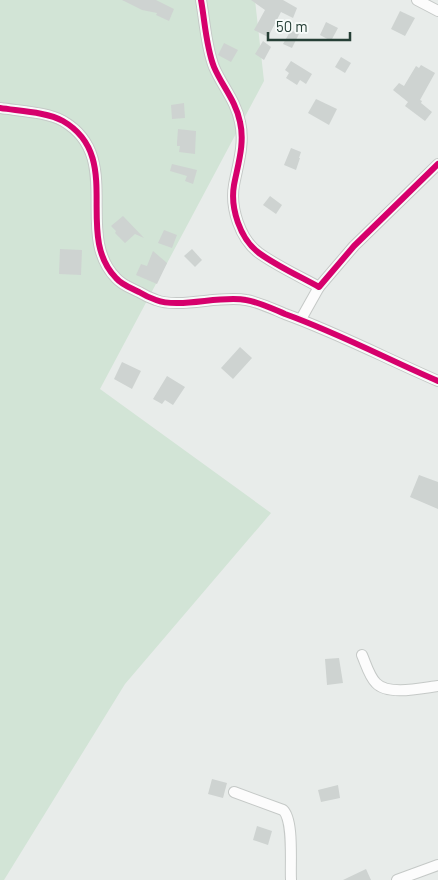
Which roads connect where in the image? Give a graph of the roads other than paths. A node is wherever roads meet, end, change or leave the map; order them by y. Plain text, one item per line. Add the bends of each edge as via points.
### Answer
1 (201, 0) edge
2 (417, 0) edge
3 (438, 11) edge
4 (0, 108) edge
5 (438, 164) edge
6 (319, 287) junction
7 (301, 320) junction
8 (438, 381) edge
9 (362, 655) dead end
10 (438, 686) edge
11 (234, 792) dead end
12 (438, 865) edge
13 (291, 880) edge
14 (398, 880) edge

1 - 6 street via 212,60 237,110 242,132 233,196 238,222 260,254
2 - 3 street
4 - 7 street via 63,121 88,145 96,180 100,249 109,270 122,284 157,301 241,299
5 - 6 street via 354,246
6 - 7 street
7 - 8 street
9 - 10 street via 373,680 380,687 394,691
11 - 13 street via 287,814
12 - 14 street

